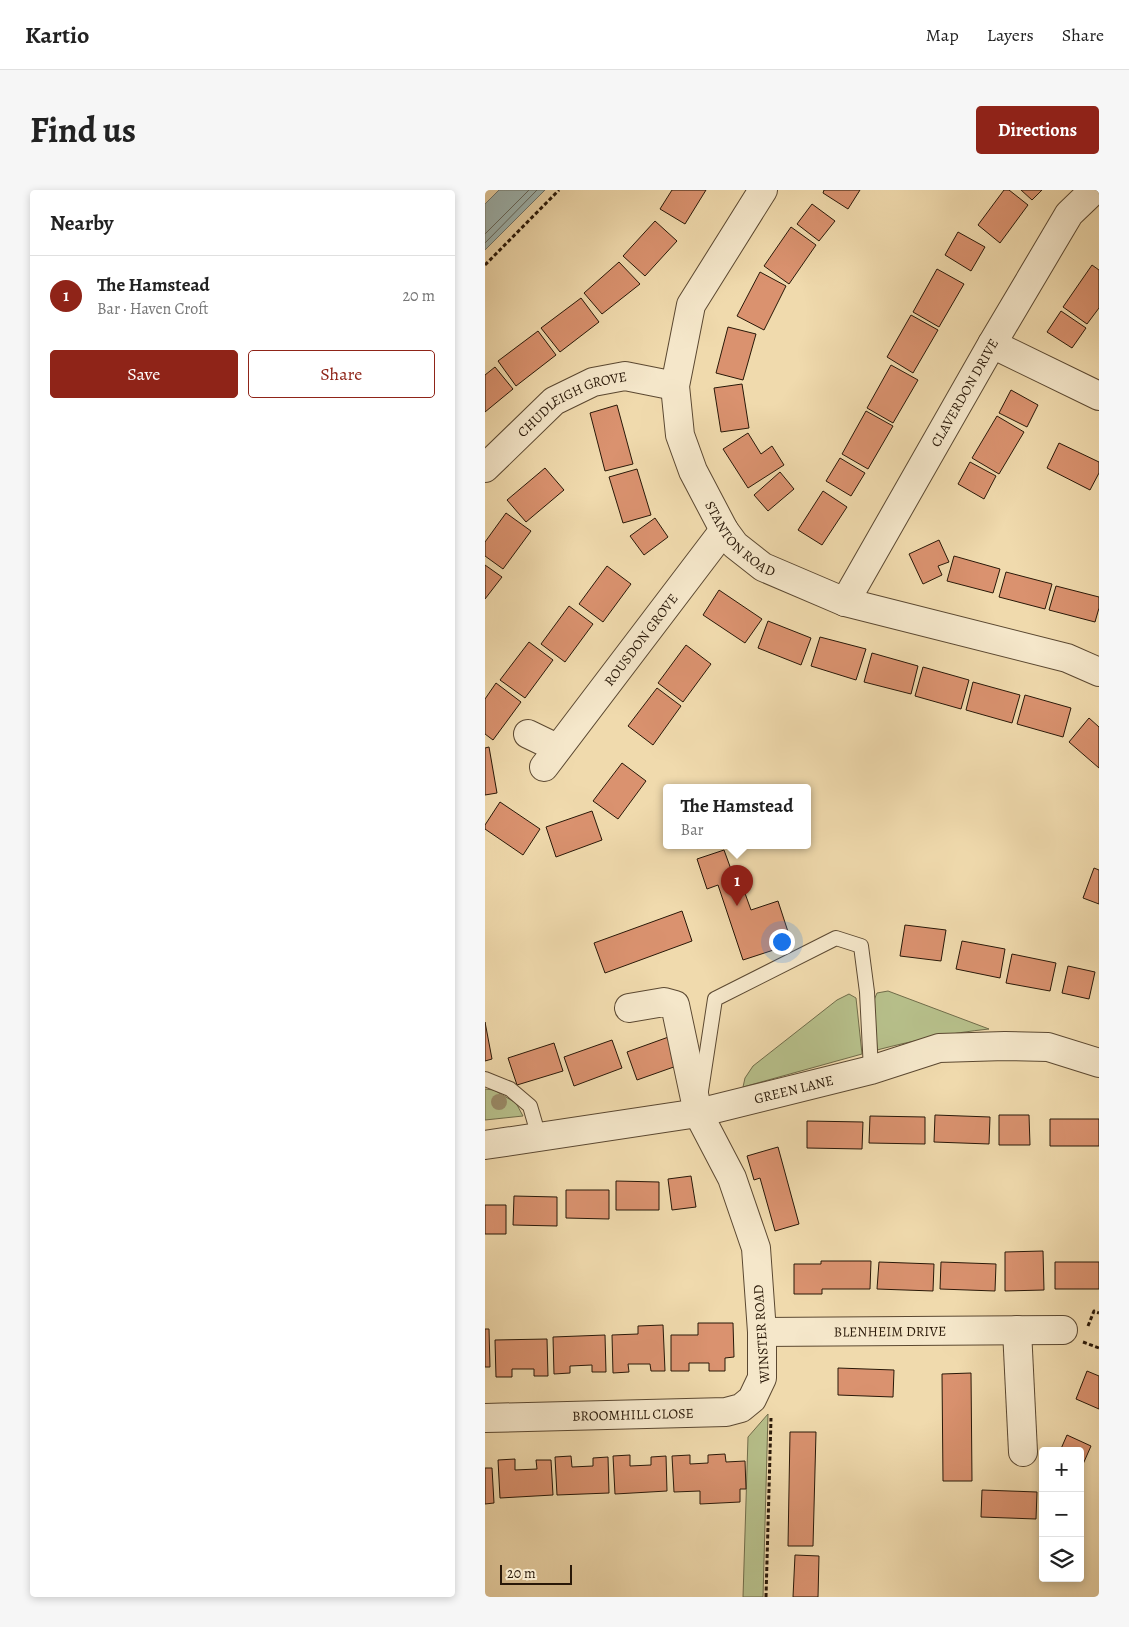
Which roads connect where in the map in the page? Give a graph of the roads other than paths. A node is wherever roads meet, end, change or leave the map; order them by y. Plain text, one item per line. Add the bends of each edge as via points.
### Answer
1 (763, 190) edge
2 (1094, 190) edge
3 (992, 344) junction
4 (675, 386) junction
5 (1099, 396) edge
6 (485, 468) edge
7 (724, 530) junction
8 (845, 602) junction
9 (1099, 672) edge
10 (528, 734) dead end
11 (629, 1008) dead end
12 (1099, 1063) edge
13 (871, 1070) junction
14 (485, 1079) edge
15 (698, 1113) junction
16 (539, 1137) junction
17 (485, 1144) edge
18 (1017, 1330) junction
19 (1063, 1330) dead end
20 (761, 1332) junction
21 (762, 1378) joint
22 (485, 1418) edge
23 (1023, 1452) dead end

1 - 4 street, STANTON ROAD via 691,305
2 - 3 street, CLAVERDON DRIVE via 1069,214
3 - 5 street
3 - 8 street, CLAVERDON DRIVE
4 - 6 street, CHUDLEIGH GROVE via 625,376 593,382 554,402
4 - 7 street, STANTON ROAD via 680,435 693,472
7 - 8 street, STANTON ROAD via 735,545 763,567
7 - 10 street, ROUSDON GROVE via 551,758
8 - 9 street, STANTON ROAD via 1067,658
11 - 15 street, WINSTER ROAD via 664,1002 675,1005
12 - 13 street, GREEN LANE via 1048,1048 939,1048
13 - 15 street, GREEN LANE
13 - 15 lane via 861,946 836,938 715,999
14 - 16 lane via 510,1089 530,1106
15 - 16 street, GREEN LANE
15 - 20 street, WINSTER ROAD via 732,1178 756,1248
16 - 17 street, GREEN LANE
18 - 19 street, BLENHEIM DRIVE
18 - 20 street, BLENHEIM DRIVE
18 - 23 street
20 - 21 street, WINSTER ROAD
21 - 22 street, BROOMHILL CLOSE via 753,1398 741,1408 726,1412

